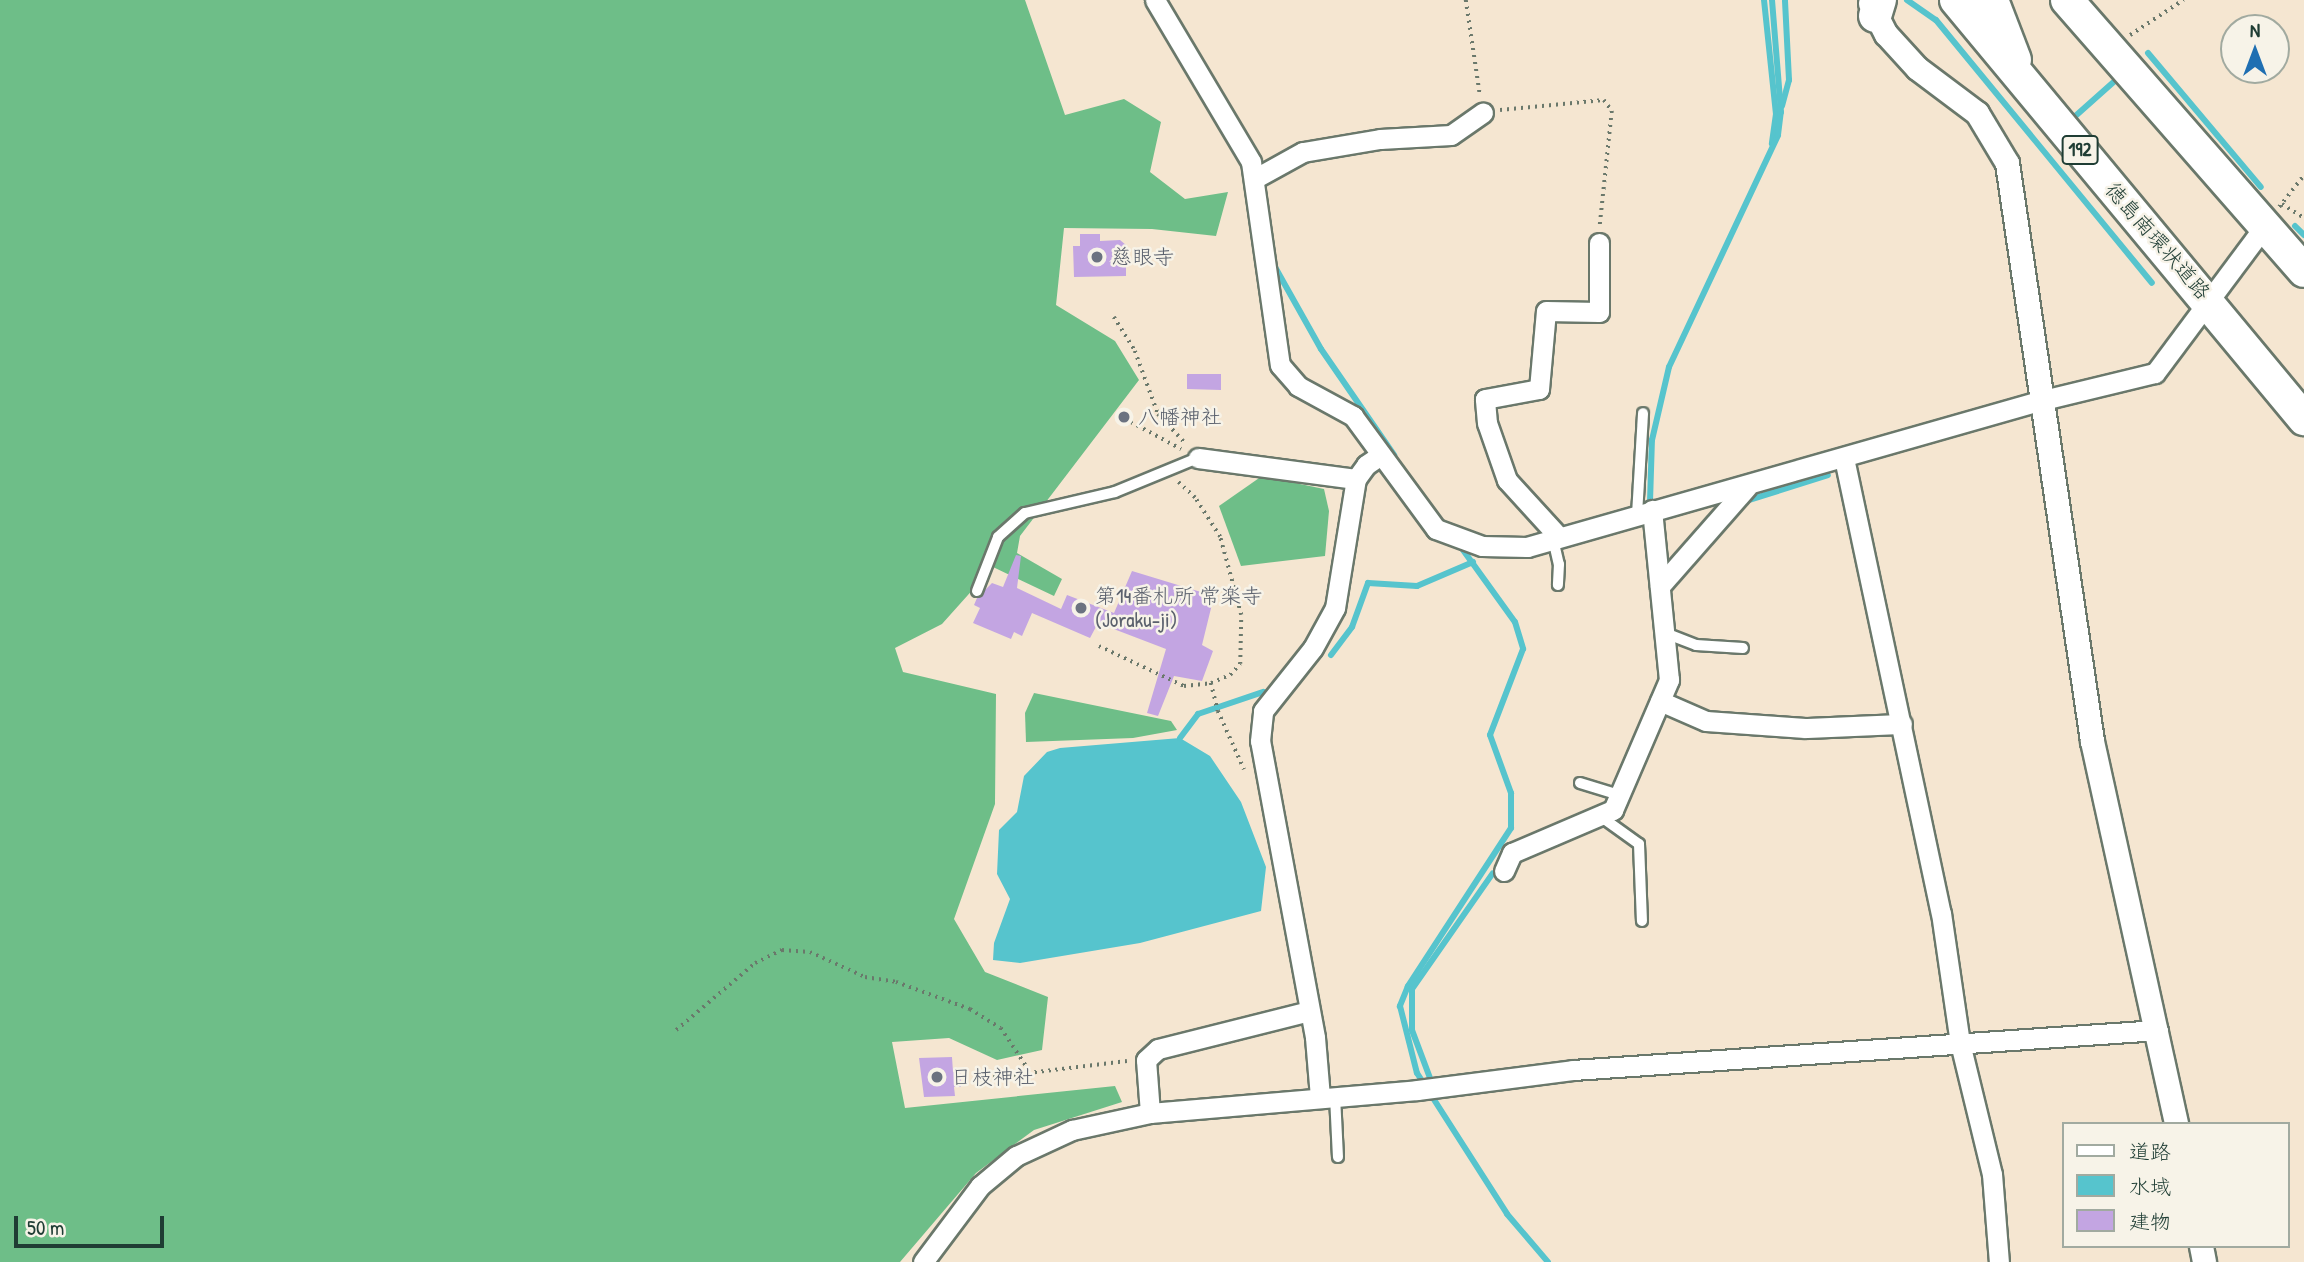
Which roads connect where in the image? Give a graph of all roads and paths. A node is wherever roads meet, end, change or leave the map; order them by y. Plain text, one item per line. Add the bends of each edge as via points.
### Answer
1 (1156, 0) edge
2 (1466, 0) edge
3 (1955, 0) edge
4 (1992, 0) edge
5 (2067, 0) edge
6 (2183, 0) edge
7 (1875, 5) edge
8 (2108, 50) junction
9 (2024, 84) junction
10 (1483, 114) junction
11 (2304, 175) edge
12 (1254, 179) junction
13 (2282, 204) junction
14 (2304, 218) edge
15 (2263, 228) junction
16 (1599, 243) joint
17 (2304, 271) edge
18 (2207, 298) junction
19 (1114, 317) dead end
20 (2039, 401) junction
21 (1643, 413) dead end
22 (2304, 419) edge
23 (1131, 422) dead end
24 (1381, 455) junction
25 (1198, 458) junction
26 (1844, 458) junction
27 (1169, 473) junction
28 (1356, 479) junction
29 (1748, 486) junction
30 (1644, 512) junction
31 (1556, 538) junction
32 (1558, 585) dead end
33 (1660, 586) junction
34 (977, 591) dead end
35 (1664, 633) junction
36 (1099, 646) dead end
37 (1743, 648) dead end
38 (1211, 683) junction
39 (1660, 701) junction
40 (1217, 711) dead end
41 (1902, 724) junction
42 (1580, 783) dead end
43 (1619, 795) junction
44 (1600, 816) junction
45 (1504, 871) dead end
46 (1642, 921) dead end
47 (1309, 1011) junction
48 (677, 1030) dead end
49 (2158, 1030) junction
50 (1960, 1042) junction
51 (1146, 1060) junction
52 (1030, 1072) junction
53 (979, 1079) dead end
54 (1327, 1097) junction
55 (1150, 1113) junction
56 (2176, 1122) edge
57 (1338, 1157) dead end
58 (923, 1262) edge
59 (1999, 1262) edge

1 - 12 street via 1251,162
2 - 10 path
3 - 9 highway, 徳島南環状道路 / 192
4 - 9 highway
5 - 8 highway
6 - 8 path
7 - 20 street via 1917,68 1977,114 2007,163
8 - 15 highway
9 - 18 highway, 徳島南環状道路 / 192
10 - 12 street via 1451,135 1380,139 1303,152
10 - 16 path via 1541,103 1604,100 1612,110
11 - 13 path
12 - 24 street via 1280,365 1298,386 1353,416
13 - 14 path
13 - 15 path
15 - 17 highway
15 - 18 street
16 - 31 street via 1599,312 1546,311 1539,389 1485,399 1487,423 1507,480
18 - 20 street via 2155,373
18 - 22 highway, 徳島南環状道路 / 192
19 - 25 path via 1135,351 1158,414
20 - 26 street
20 - 49 street via 2092,741
21 - 30 lane
23 - 25 path
24 - 28 street
24 - 31 street via 1428,520 1456,538 1505,549
25 - 27 lane
25 - 28 street
26 - 29 street
26 - 41 street
27 - 34 lane via 1115,492 1026,513 998,537
27 - 38 path via 1195,498 1220,537 1241,615 1240,664 1230,676
28 - 47 street via 1335,608 1313,648 1263,711 1260,741
29 - 30 street
29 - 33 street
30 - 31 street
30 - 33 street
31 - 32 lane
33 - 35 street
35 - 37 lane via 1696,645
35 - 39 street via 1669,680
36 - 38 path via 1184,686
38 - 40 path
39 - 41 street via 1706,721 1805,728
39 - 43 street
41 - 50 street via 1941,912
42 - 43 lane
43 - 44 street via 1613,810
44 - 45 street via 1512,853
44 - 46 lane via 1639,844
47 - 51 street via 1158,1048
47 - 54 street
48 - 52 path via 755,963 782,950 810,952 866,977 896,982 970,1009 1001,1028
49 - 50 street
49 - 56 street
50 - 54 street via 1573,1070
50 - 59 street via 1992,1174
51 - 52 path
51 - 55 street
52 - 53 path
54 - 55 street
54 - 57 lane
55 - 58 street via 1072,1130 1016,1156 980,1186

